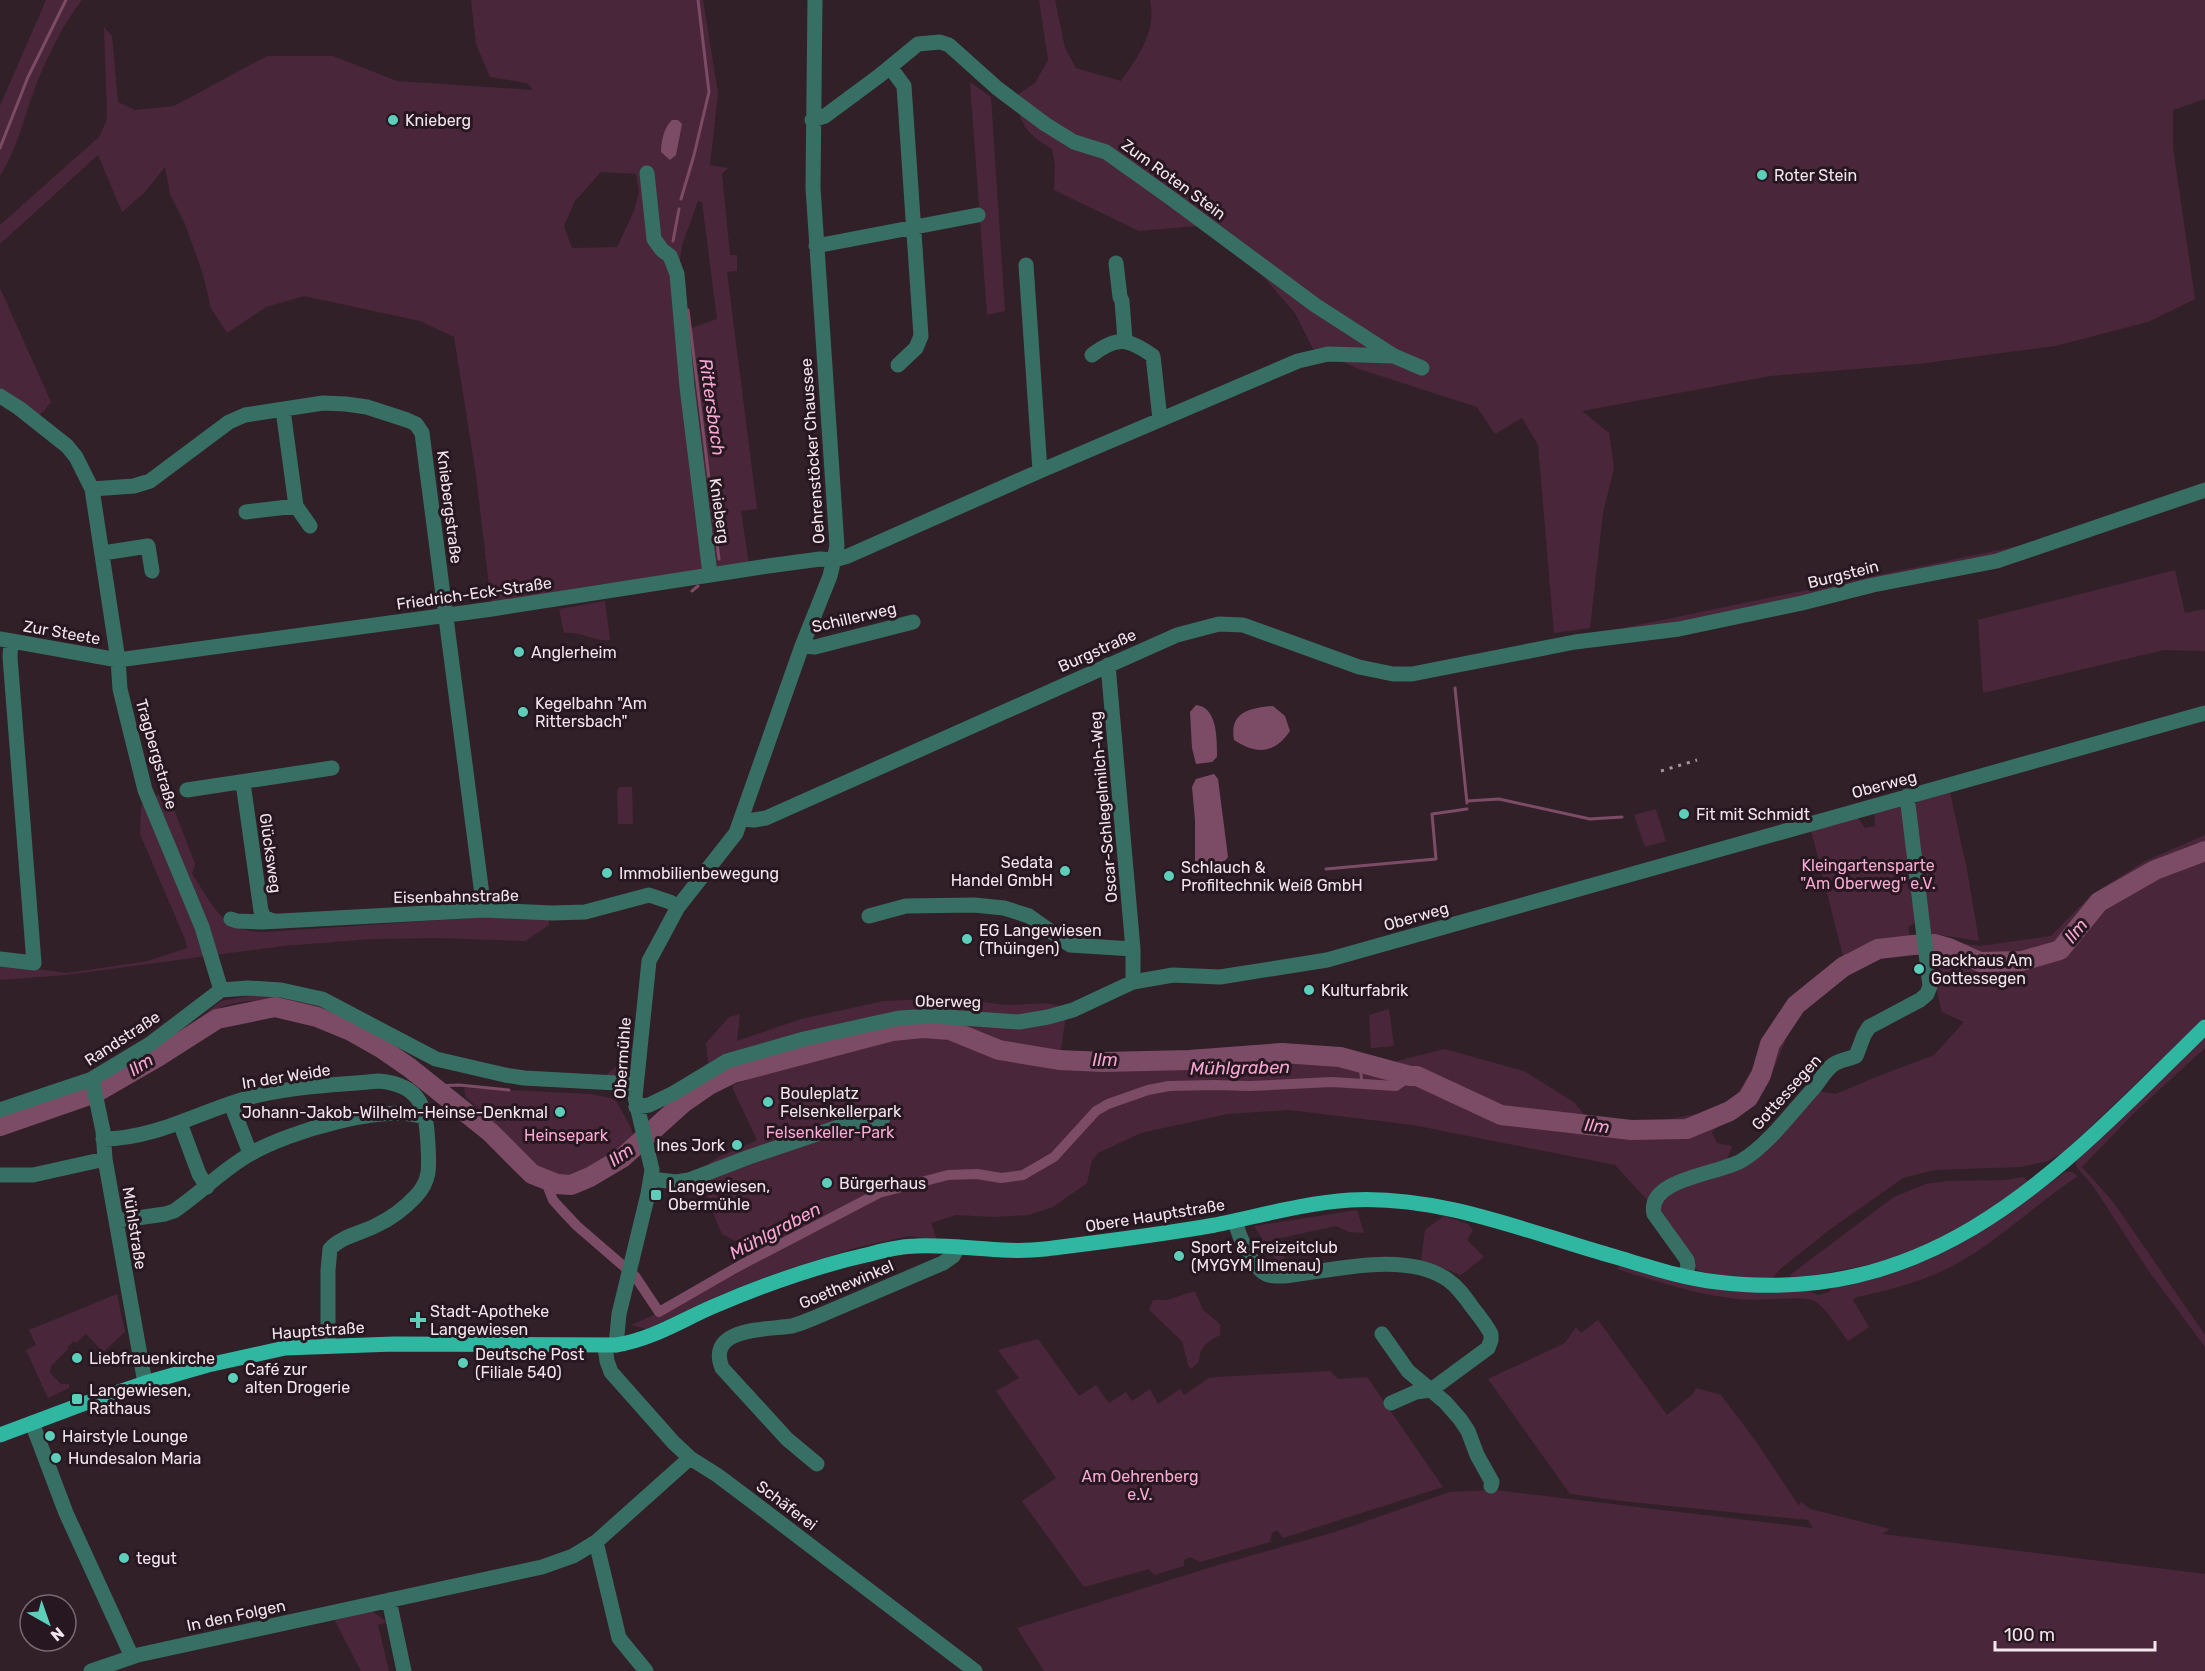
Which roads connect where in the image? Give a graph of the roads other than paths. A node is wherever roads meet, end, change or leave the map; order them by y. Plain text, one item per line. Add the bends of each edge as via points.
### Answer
1 (815, 0) edge
2 (891, 67) junction
3 (812, 120) junction
4 (647, 174) dead end
5 (978, 215) dead end
6 (913, 229) junction
7 (816, 246) junction
8 (1116, 263) dead end
9 (1026, 265) dead end
10 (1125, 340) junction
11 (1092, 355) dead end
12 (1394, 356) junction
13 (898, 366) dead end
14 (1422, 368) dead end
15 (0, 396) edge
16 (283, 410) junction
17 (1160, 419) junction
18 (1040, 471) junction
19 (92, 489) junction
20 (2205, 490) edge
21 (297, 506) junction
22 (246, 512) dead end
23 (310, 526) dead end
24 (103, 553) junction
25 (834, 560) junction
26 (152, 571) dead end
27 (710, 574) junction
28 (445, 615) junction
29 (913, 622) dead end
30 (5, 640) edge
31 (802, 646) junction
32 (118, 660) junction
33 (1482, 662) joint
34 (1108, 665) junction
35 (2205, 713) edge
36 (332, 768) dead end
37 (243, 783) junction
38 (187, 790) dead end
39 (1907, 796) junction
40 (741, 819) junction
41 (678, 907) junction
42 (484, 910) junction
43 (869, 916) dead end
44 (231, 919) dead end
45 (273, 921) junction
46 (659, 939) joint
47 (1133, 949) junction
48 (0, 959) edge
49 (1133, 982) junction
50 (221, 990) junction
51 (2205, 1027) edge
52 (93, 1082) junction
53 (635, 1084) junction
54 (231, 1104) junction
55 (636, 1107) junction
56 (0, 1110) edge
57 (426, 1118) junction
58 (883, 1118) dead end
59 (180, 1123) junction
60 (103, 1138) junction
61 (250, 1153) junction
62 (105, 1159) junction
63 (0, 1175) edge
64 (651, 1179) junction
65 (207, 1187) junction
66 (116, 1221) junction
67 (1235, 1221) junction
68 (958, 1247) junction
69 (1685, 1276) junction
70 (1382, 1334) dead end
71 (328, 1346) junction
72 (611, 1346) junction
73 (145, 1383) junction
74 (1431, 1390) junction
75 (1391, 1403) dead end
76 (32, 1423) junction
77 (0, 1435) edge
78 (690, 1458) junction
79 (817, 1464) dead end
80 (1491, 1486) dead end
81 (596, 1542) junction
82 (389, 1600) junction
83 (132, 1657) junction
84 (91, 1671) edge
85 (404, 1671) edge
86 (646, 1671) edge
87 (975, 1671) edge

1 - 3 street, Oehrenstöcker Chaussee
2 - 3 street, Zum Roten Stein via 825,116
2 - 6 street via 904,86
2 - 12 street, Zum Roten Stein via 918,44 949,45 1045,124 1074,142 1106,152 1315,305
3 - 7 street, Oehrenstöcker Chaussee
4 - 27 street, Knieberg via 654,239 670,256 677,274 689,411
5 - 6 street
6 - 7 street
6 - 13 street via 921,336 916,348
7 - 25 street, Oehrenstöcker Chaussee via 837,546
8 - 10 street
9 - 18 street
10 - 11 street
10 - 17 street via 1153,356
12 - 14 street, Zum Roten Stein
12 - 17 street, Zum Roten Stein via 1312,356
15 - 19 street, Tragbergstraße via 67,446
16 - 19 street, Kniebergstraße via 245,415 229,422 150,481
16 - 21 street
16 - 28 street, Kniebergstraße via 323,403 346,404 416,424 422,433
17 - 18 street, Zum Roten Stein
18 - 25 street, Zum Roten Stein
19 - 24 street, Tragbergstraße
20 - 33 street, Burgstein via 1997,561 1701,625 1575,642
21 - 22 street
21 - 23 street
24 - 26 street via 148,546
24 - 32 street, Tragbergstraße
25 - 27 street, Friedrich-Eck-Straße
25 - 31 street, Oehrenstöcker Chaussee
27 - 28 street, Friedrich-Eck-Straße
28 - 32 street, Friedrich-Eck-Straße
28 - 42 street, Kniebergstraße
29 - 31 street, Schillerweg via 816,647
30 - 32 street, Zur Steete
30 - 48 street via 34,963
31 - 40 street, Oehrenstöcker Chaussee
32 - 50 street, Tragbergstraße via 120,689 145,790 202,927
33 - 34 street, Burgstraße via 1393,674 1359,667 1231,623 1177,635
34 - 40 street, Burgstraße via 766,818
34 - 47 street, Oscar-Schlegelmilch-Weg
35 - 39 street, Oberweg
36 - 37 street
37 - 38 street
37 - 45 street, Glücksweg via 261,911
39 - 49 street, Oberweg via 1328,960 1220,977 1173,975
39 - 69 street, Gottessegen via 1930,986 1927,994 1869,1027 1856,1056 1835,1064 1758,1149 1729,1167 1680,1181 1656,1196 1654,1214 1687,1260
40 - 41 street, Oehrenstöcker Chaussee via 731,841
41 - 42 street, Eisenbahnstraße via 649,896 585,912
41 - 46 street, Oehrenstöcker Chaussee
42 - 45 street, Eisenbahnstraße
43 - 47 street via 906,906 1004,908 1029,916 1070,945
44 - 45 street, Eisenbahnstraße
46 - 53 street, Obermühle via 649,961
47 - 49 street, Oscar-Schlegelmilch-Weg
49 - 55 street, Oberweg via 1048,1017 1019,1022 933,1016 899,1018 804,1039 728,1061 674,1093
50 - 52 street, Randstraße
50 - 53 street via 280,990 321,999 436,1059 505,1075
51 - 69 main road, Obere Hauptstraße via 2066,1160 2019,1199 1971,1231 1914,1258 1848,1277 1790,1285 1736,1284
52 - 56 street, Randstraße
52 - 60 street, Mühlstraße
53 - 55 street, Obermühle
54 - 57 street, In der Weide via 259,1095 379,1081 398,1085 413,1094
54 - 59 street, In der Weide
54 - 61 street
55 - 64 street, Obermühle
57 - 61 street via 393,1112 363,1117 296,1134
57 - 71 street via 429,1173 424,1186 388,1219 330,1249
58 - 64 street via 844,1125 689,1180
59 - 60 street, In der Weide
59 - 65 street
60 - 62 street, Mühlstraße
61 - 65 street
62 - 63 street via 33,1175
62 - 66 street, Mühlstraße
64 - 72 street, Obermühle
65 - 66 street via 165,1214
66 - 73 street, Mühlstraße
67 - 68 main road, Obere Hauptstraße via 1033,1250
67 - 69 main road, Obere Hauptstraße via 1331,1202 1408,1203 1481,1216
67 - 74 street via 1258,1268 1271,1275 1390,1264 1430,1271 1455,1285 1488,1328 1491,1341 1481,1354
68 - 72 main road, Obere Hauptstraße via 907,1246 850,1259 767,1285 640,1340
68 - 79 street, Goethewinkel via 943,1263 814,1318 741,1333 724,1342 718,1358 722,1368 787,1439
70 - 74 street via 1400,1362
71 - 72 main road, Hauptstraße
71 - 73 main road, Hauptstraße via 267,1351
72 - 78 street, Schäferei via 607,1361 610,1372
73 - 76 main road, Hauptstraße
74 - 75 street
74 - 80 street via 1468,1431
76 - 77 main road, Hauptstraße
76 - 83 street via 64,1506
78 - 81 street, In den Folgen
78 - 87 street, Schäferei
81 - 82 street, In den Folgen via 542,1568
81 - 86 street via 619,1638
82 - 83 street, In den Folgen
82 - 85 street
83 - 84 street, In den Folgen

